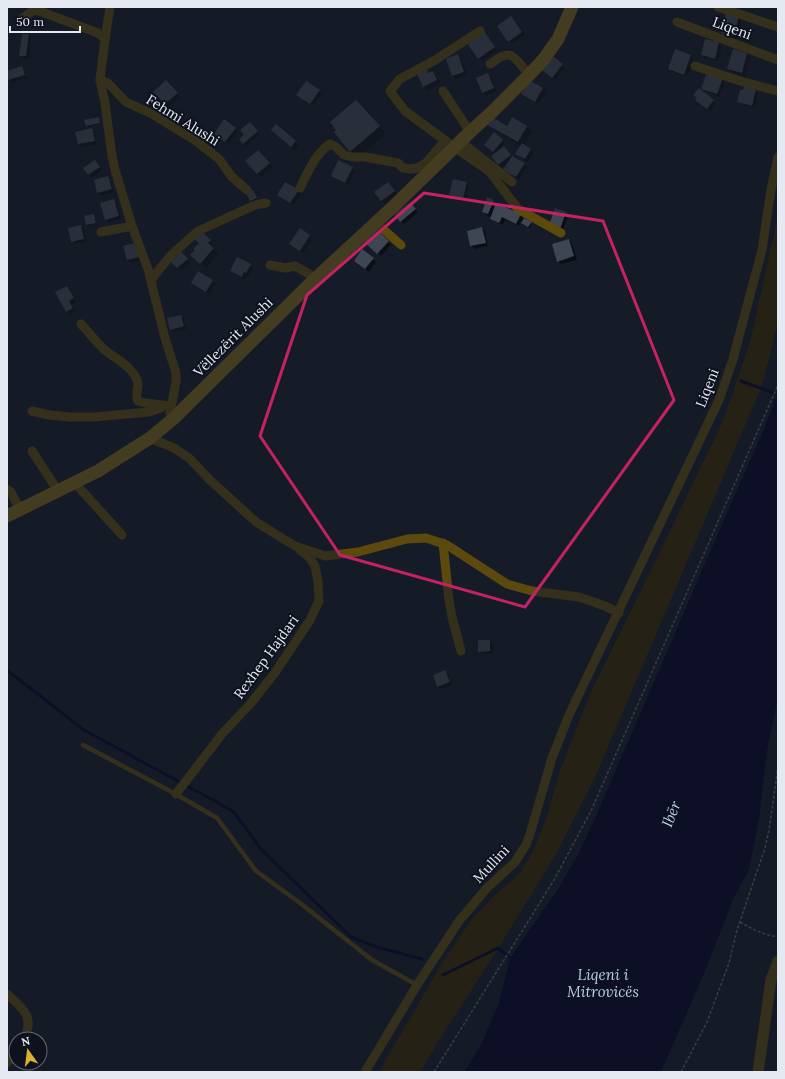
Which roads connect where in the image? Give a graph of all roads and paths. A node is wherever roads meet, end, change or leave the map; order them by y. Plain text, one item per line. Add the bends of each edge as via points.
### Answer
1 (110, 7) edge
2 (572, 7) edge
3 (718, 7) edge
4 (20, 20) dead end
5 (677, 22) dead end
6 (778, 27) edge
7 (480, 31) dead end
8 (105, 39) junction
9 (778, 60) edge
10 (490, 64) dead end
11 (695, 66) dead end
12 (529, 75) junction
13 (100, 80) junction
14 (443, 91) dead end
15 (778, 91) edge
16 (457, 140) junction
17 (778, 157) edge
18 (512, 182) dead end
19 (300, 188) dead end
20 (247, 190) dead end
21 (266, 202) dead end
22 (375, 222) junction
23 (132, 226) junction
24 (101, 232) dead end
25 (561, 233) dead end
26 (401, 245) dead end
27 (270, 265) dead end
28 (316, 278) junction
29 (151, 280) junction
30 (80, 324) dead end
31 (778, 386) edge
32 (169, 410) junction
33 (32, 411) dead end
34 (150, 438) junction
35 (32, 451) dead end
36 (74, 482) junction
37 (7, 489) edge
38 (58, 491) junction
39 (20, 510) junction
40 (7, 516) edge
41 (122, 535) dead end
42 (443, 543) junction
43 (294, 546) junction
44 (619, 613) junction
45 (461, 651) dead end
46 (83, 745) dead end
47 (778, 767) edge
48 (176, 794) junction
49 (740, 922) junction
50 (778, 937) edge
51 (778, 961) edge
52 (417, 984) junction
53 (7, 994) edge
54 (28, 1031) edge
55 (365, 1072) edge
56 (434, 1072) edge
57 (681, 1072) edge
58 (758, 1072) edge

1 - 8 street
2 - 12 main road, Vëllezërit Alushi via 558,39
3 - 6 street, Liqeni
4 - 8 street via 34,10 98,33
5 - 9 street, Liqeni
7 - 16 street via 400,79 390,91 405,111
8 - 13 street
10 - 12 street via 500,57 512,56
11 - 15 street
12 - 16 main road, Vëllezërit Alushi via 493,111
13 - 20 street, Fehmi Alushi via 108,83 126,102 152,114 196,141 219,159 232,177
13 - 23 street via 112,156
14 - 16 street
16 - 18 street
16 - 19 street, Vëllezërit Alushi via 426,163 411,169 403,168 398,163 344,155 330,144 314,161
16 - 22 main road, Vëllezërit Alushi
16 - 25 street via 489,171 518,209
17 - 44 street, Liqeni via 762,250 733,359 719,400
21 - 29 street via 198,231 171,255
22 - 26 street
22 - 28 main road, Vëllezërit Alushi
23 - 24 street
23 - 29 street
27 - 28 street via 285,268 295,266
28 - 32 main road, Vëllezërit Alushi
29 - 32 street via 176,373
30 - 32 street via 134,375 138,382 138,401
31 - 56 path via 591,811 554,880
32 - 33 street via 161,408 149,412 94,418 70,418
32 - 34 main road, Vëllezërit Alushi
34 - 36 main road, Vëllezërit Alushi via 98,471
34 - 43 street, Rexhep Hajdari via 174,448 189,458 256,522
35 - 38 street
36 - 38 main road, Vëllezërit Alushi
36 - 41 street
37 - 39 street
38 - 39 main road, Vëllezërit Alushi
39 - 40 main road, Vëllezërit Alushi
42 - 43 street, Rexhep Hajdari via 426,538 407,539 358,552 325,556
42 - 44 street, Rexhep Hajdari via 507,584 532,591 579,598
42 - 45 street via 448,594
43 - 48 street, Rexhep Hajdari via 309,557 315,566 319,601 310,620 251,704 222,734
44 - 52 street, Mullini via 569,715 552,758 526,845 515,862 487,888 459,921
46 - 48 lane
47 - 49 path via 765,848
48 - 52 lane via 217,818 256,870 372,960
49 - 50 path via 758,932
49 - 57 path via 729,963 707,1022
51 - 58 street via 771,980
52 - 55 street, Mullini
53 - 54 street via 28,1015

